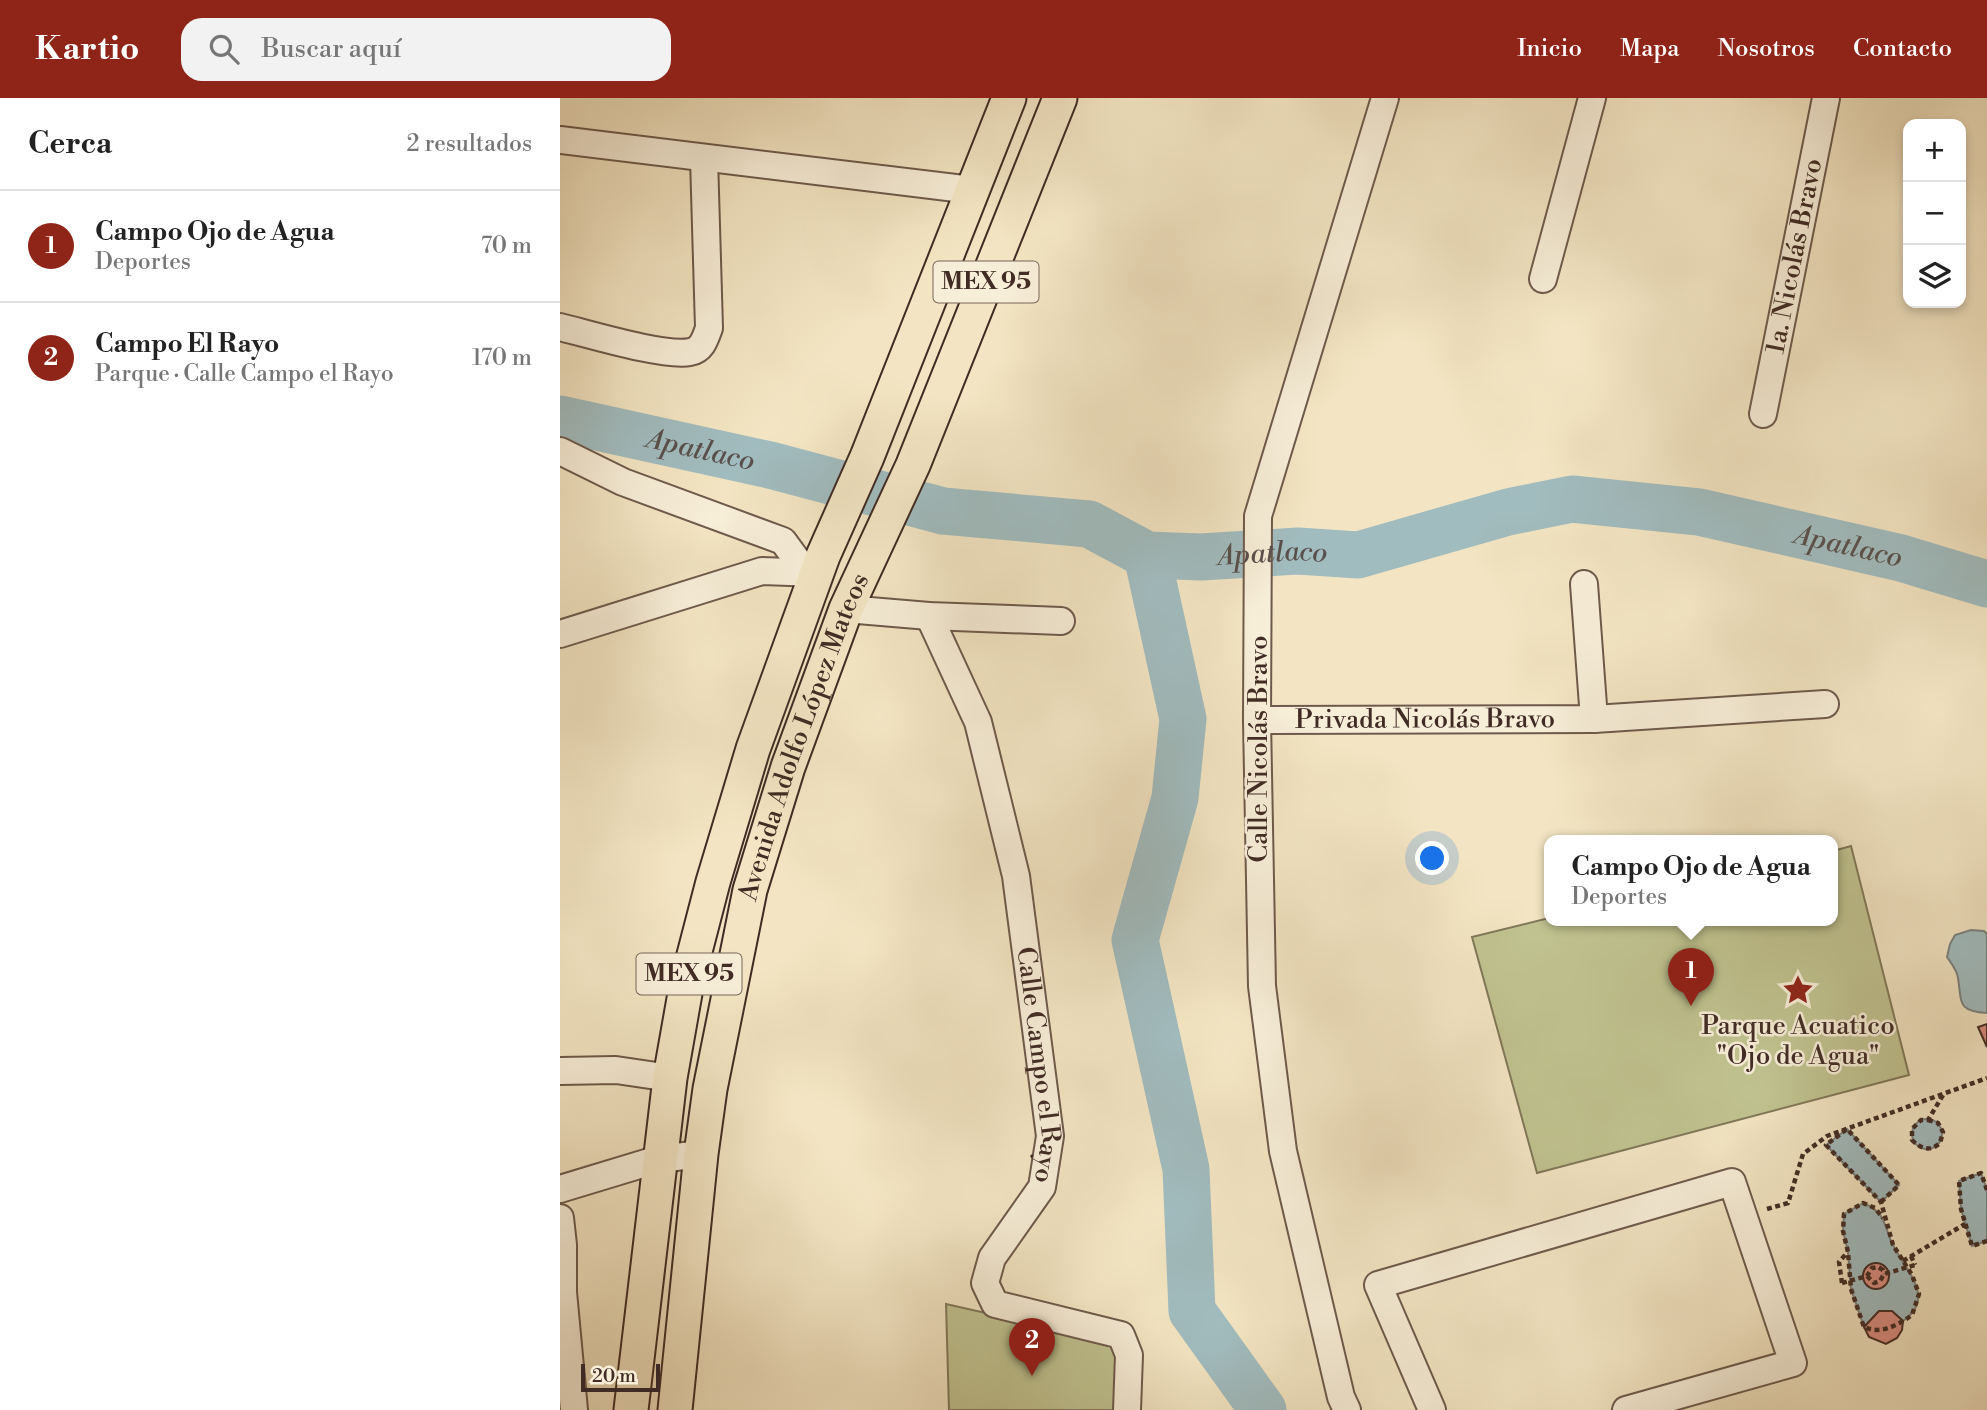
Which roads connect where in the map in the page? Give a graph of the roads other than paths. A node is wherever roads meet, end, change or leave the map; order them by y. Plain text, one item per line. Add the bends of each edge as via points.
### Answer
1 (1009, 98) edge
2 (1060, 98) edge
3 (1385, 98) edge
4 (1592, 98) edge
5 (1826, 98) edge
6 (560, 140) edge
7 (704, 158) junction
8 (972, 190) junction
9 (1544, 279) dead end
10 (560, 327) edge
11 (1763, 414) dead end
12 (560, 451) edge
13 (814, 567) junction
14 (1584, 584) dead end
15 (846, 608) junction
16 (929, 616) junction
17 (1061, 621) dead end
18 (560, 634) edge
19 (1825, 704) dead end
20 (1594, 719) junction
21 (1257, 720) junction
22 (560, 1071) edge
23 (670, 1078) junction
24 (701, 1154) junction
25 (659, 1158) junction
26 (560, 1189) edge
27 (560, 1218) edge
28 (574, 1410) edge
29 (631, 1410) edge
30 (675, 1410) edge
31 (1127, 1410) edge
32 (1347, 1410) edge
33 (1432, 1410) edge
34 (1626, 1410) edge

1 - 8 main road, Avenida Adolfo López Mateos / MEX 95
2 - 15 main road, Avenida Adolfo López Mateos / MEX 95 via 913,465
3 - 21 street, Calle Nicolás Bravo via 1258,516
4 - 9 street
5 - 11 street, 1a. Nicolás Bravo
6 - 7 street
7 - 8 street
7 - 10 street via 709,328 703,345 691,352 660,351
8 - 13 main road, Avenida Adolfo López Mateos / MEX 95 via 867,457
12 - 13 street via 623,482 783,541 797,560
13 - 18 street via 762,571
13 - 23 main road, Avenida Adolfo López Mateos / MEX 95 via 713,882 687,982
14 - 20 street, Privada Nicolás Bravo
15 - 16 street
15 - 24 main road, Avenida Adolfo López Mateos / MEX 95 via 788,767 750,890
16 - 17 street
16 - 31 street, Calle Campo el Rayo via 978,722 1016,876 1051,1136 1042,1186 992,1258 985,1283 995,1304 1121,1335 1129,1355
19 - 20 street, Privada Nicolás Bravo
20 - 21 street, Privada Nicolás Bravo
21 - 32 street, Calle Nicolás Bravo via 1262,986 1283,1151
22 - 23 street via 616,1070
23 - 25 main road, Avenida Adolfo López Mateos / MEX 95
24 - 25 street
24 - 30 main road, Avenida Adolfo López Mateos / MEX 95
25 - 26 street
25 - 29 main road, Avenida Adolfo López Mateos / MEX 95
27 - 28 street
33 - 34 street via 1378,1285 1732,1182 1793,1363

